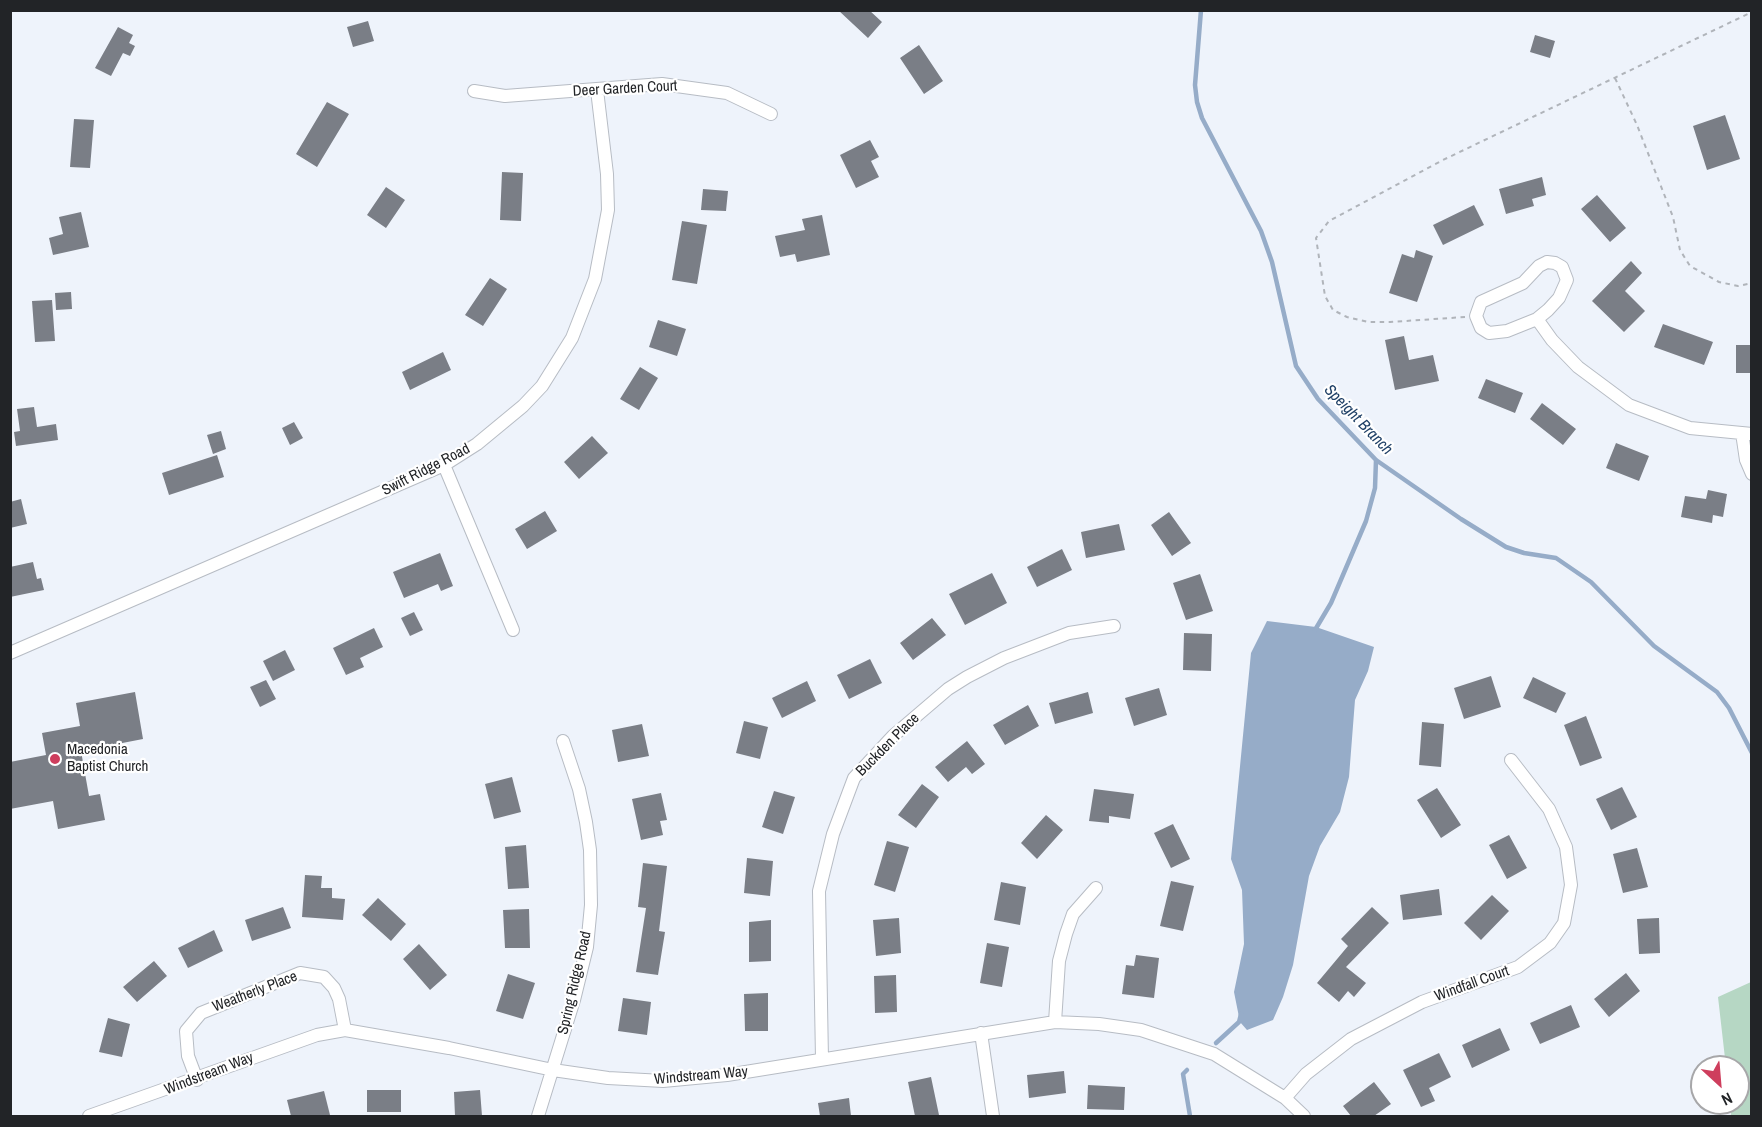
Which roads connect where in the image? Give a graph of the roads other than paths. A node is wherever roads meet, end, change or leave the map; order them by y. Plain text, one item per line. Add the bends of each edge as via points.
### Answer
1 (597, 90) junction
2 (474, 91) dead end
3 (771, 114) dead end
4 (1537, 319) junction
5 (1747, 434) edge
6 (444, 465) junction
7 (1752, 474) edge
8 (1114, 626) dead end
9 (513, 630) dead end
10 (10, 653) edge
11 (563, 741) dead end
12 (1511, 760) dead end
13 (1096, 888) dead end
14 (1055, 1022) junction
15 (345, 1030) junction
16 (981, 1033) junction
17 (822, 1059) junction
18 (553, 1070) junction
19 (197, 1080) junction
20 (1285, 1098) junction
21 (89, 1116) edge
22 (538, 1116) edge
23 (993, 1116) edge
24 (1304, 1116) edge

1 - 2 street, Deer Garden Court via 505,96
1 - 3 street, Deer Garden Court via 662,84 694,87 727,93
1 - 6 street, Swift Ridge Road via 608,210 595,279 572,338 542,386 523,406
4 - 4 street via 1564,290 1565,273 1555,263 1539,266 1523,283 1481,302 1476,316 1481,328 1489,333 1507,331
4 - 5 street via 1578,367 1629,405 1690,428
5 - 7 street via 1746,460
6 - 9 street
6 - 10 street, Swift Ridge Road
8 - 17 street, Buckden Place via 1070,633 967,677 893,736 854,778 833,834 819,891
11 - 18 street, Spring Ridge Road via 586,822 591,905 587,946
12 - 20 street, Windfall Court via 1549,809 1566,847 1571,885 1564,923 1550,943 1518,967 1422,1002 1352,1039 1306,1074
13 - 14 street via 1073,914 1066,934 1059,961
14 - 16 street, Windstream Way
14 - 20 street, Windstream Way via 1141,1030 1178,1041 1214,1054
15 - 18 street, Windstream Way
15 - 19 street, Windstream Way via 317,1035
15 - 19 street, Weatherly Place via 334,988 324,977 300,973 201,1013 186,1031 188,1056
16 - 17 street, Windstream Way
16 - 23 street
17 - 18 street, Windstream Way via 728,1076 663,1081
18 - 22 street, Spring Ridge Road
19 - 21 street, Windstream Way
20 - 24 street, Windstream Way

